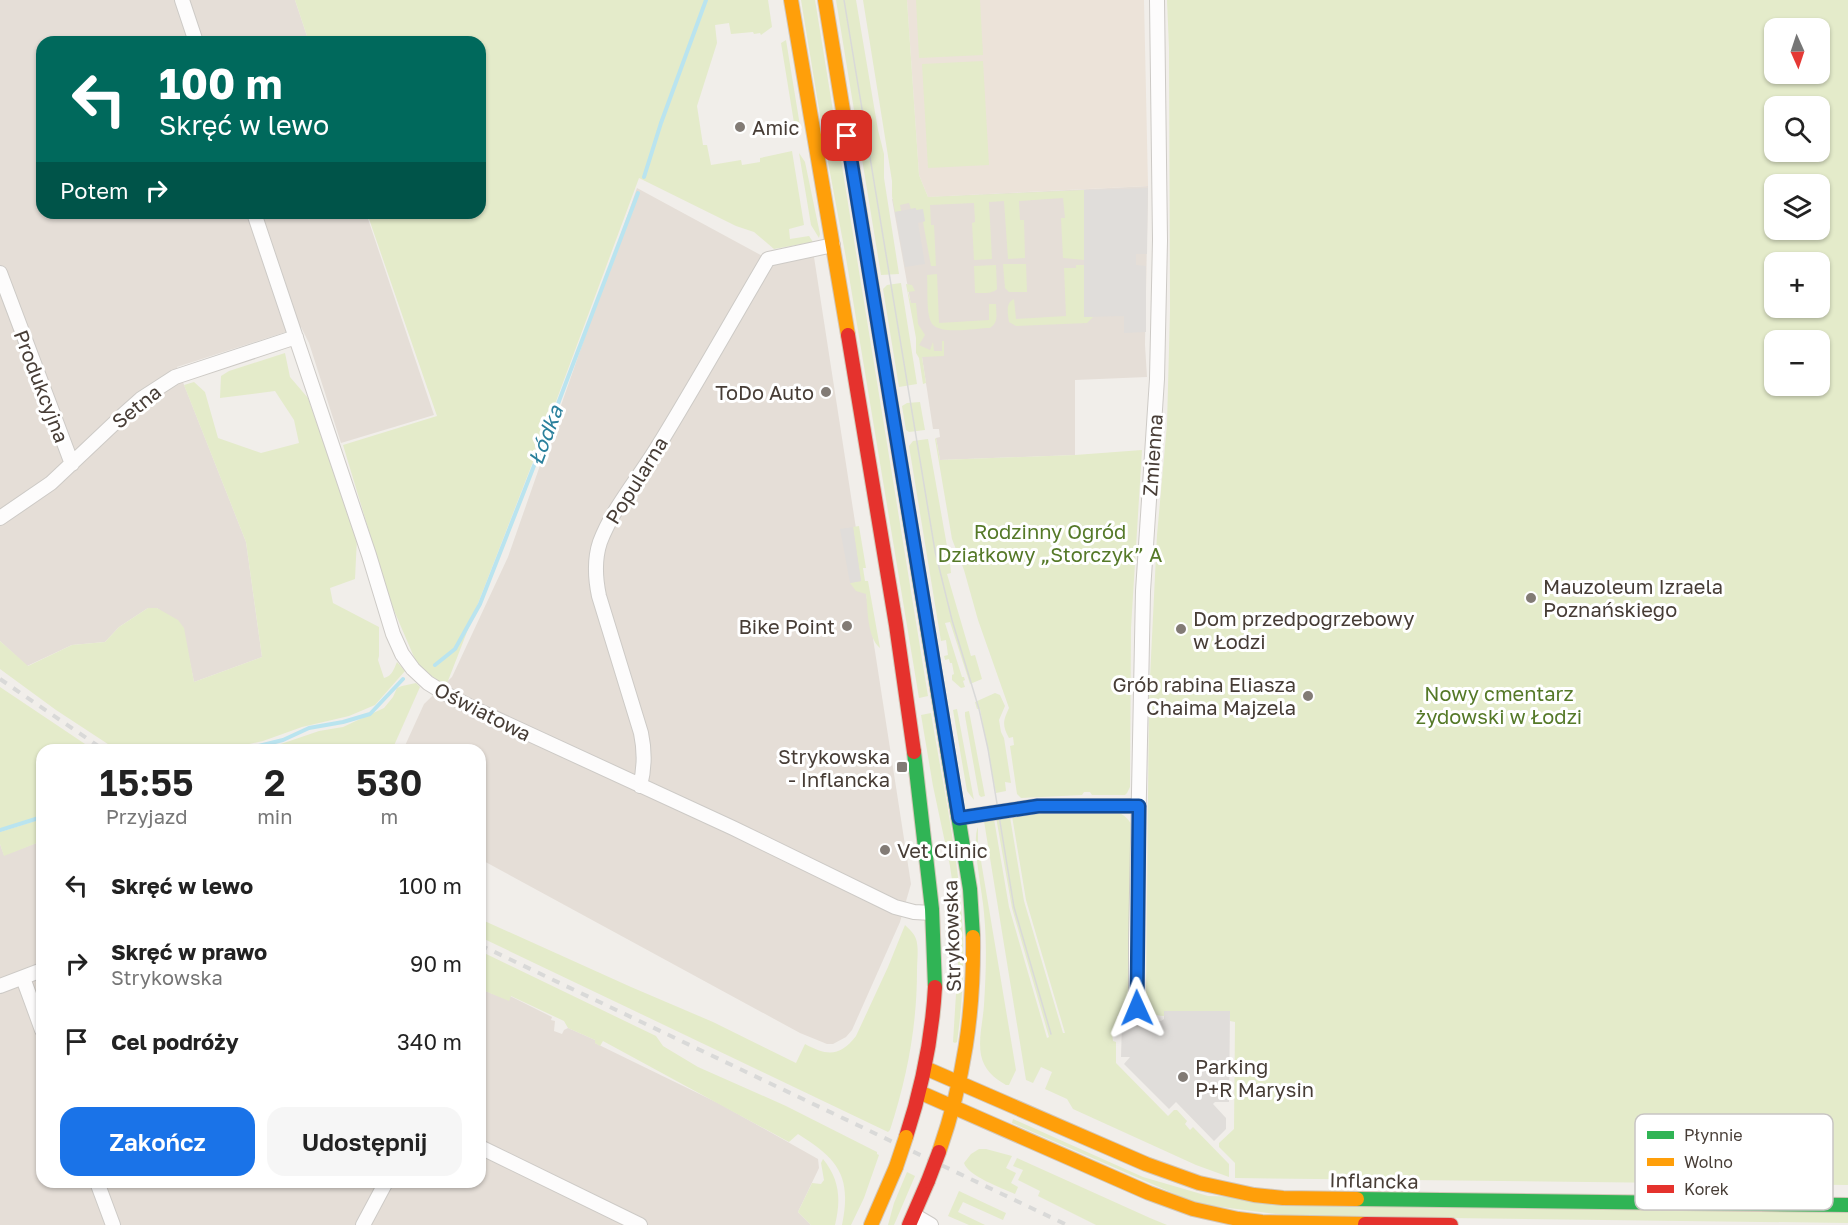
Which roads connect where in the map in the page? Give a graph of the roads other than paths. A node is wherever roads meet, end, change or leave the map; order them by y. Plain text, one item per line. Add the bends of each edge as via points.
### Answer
1 (182, 0) edge
2 (791, 0) edge
3 (825, 0) edge
4 (1157, 0) edge
5 (194, 36) edge
6 (256, 219) edge
7 (833, 245) junction
8 (0, 273) edge
9 (296, 337) junction
10 (72, 464) junction
11 (0, 518) edge
12 (640, 786) junction
13 (1139, 806) junction
14 (959, 818) junction
15 (932, 913) junction
16 (36, 973) edge
17 (23, 978) junction
18 (0, 986) edge
19 (36, 1014) edge
20 (1139, 1018) dead end
21 (925, 1068) junction
22 (960, 1082) junction
23 (919, 1092) junction
24 (954, 1106) junction
25 (486, 1150) edge
26 (100, 1188) edge
27 (383, 1188) edge
28 (1635, 1202) edge
29 (1833, 1205) edge
30 (1848, 1205) edge
31 (617, 1220) edge
32 (911, 1220) edge
33 (113, 1225) edge
34 (363, 1225) edge
35 (640, 1225) edge
36 (871, 1225) edge
37 (931, 1225) edge
38 (1451, 1225) edge

1 - 5 street
2 - 7 main road, Strykowska
3 - 14 main road, Strykowska
4 - 13 street, Zmienna via 1158,367 1143,591
6 - 9 street, Oświatowa
7 - 12 street, Popularna via 768,259 600,543 595,579 641,733 645,752
7 - 15 main road, Strykowska via 909,702
8 - 10 street, Produkcyjna
9 - 10 street, Setna via 175,377 141,399
9 - 12 street, Oświatowa via 393,634 413,669 446,694
10 - 11 street, Setna
12 - 15 street, Oświatowa via 895,907
13 - 14 street via 1038,806
13 - 20 street, Zmienna
14 - 22 main road, Strykowska via 970,889 974,961 970,1024
15 - 21 main road, Strykowska via 934,1004
16 - 17 street
17 - 18 street
17 - 19 street
21 - 22 main road, Inflancka
21 - 23 main road, Strykowska
22 - 24 main road, Strykowska
22 - 28 main road, Inflancka via 1151,1166 1205,1186 1250,1196
23 - 24 main road
23 - 36 main road, Strykowska, bridge via 896,1167
24 - 32 main road, Strykowska, bridge
24 - 38 main road via 1159,1198 1222,1217 1262,1222
25 - 31 street
26 - 33 street
27 - 34 street
29 - 30 main road, Inflancka
31 - 35 street
32 - 37 street

